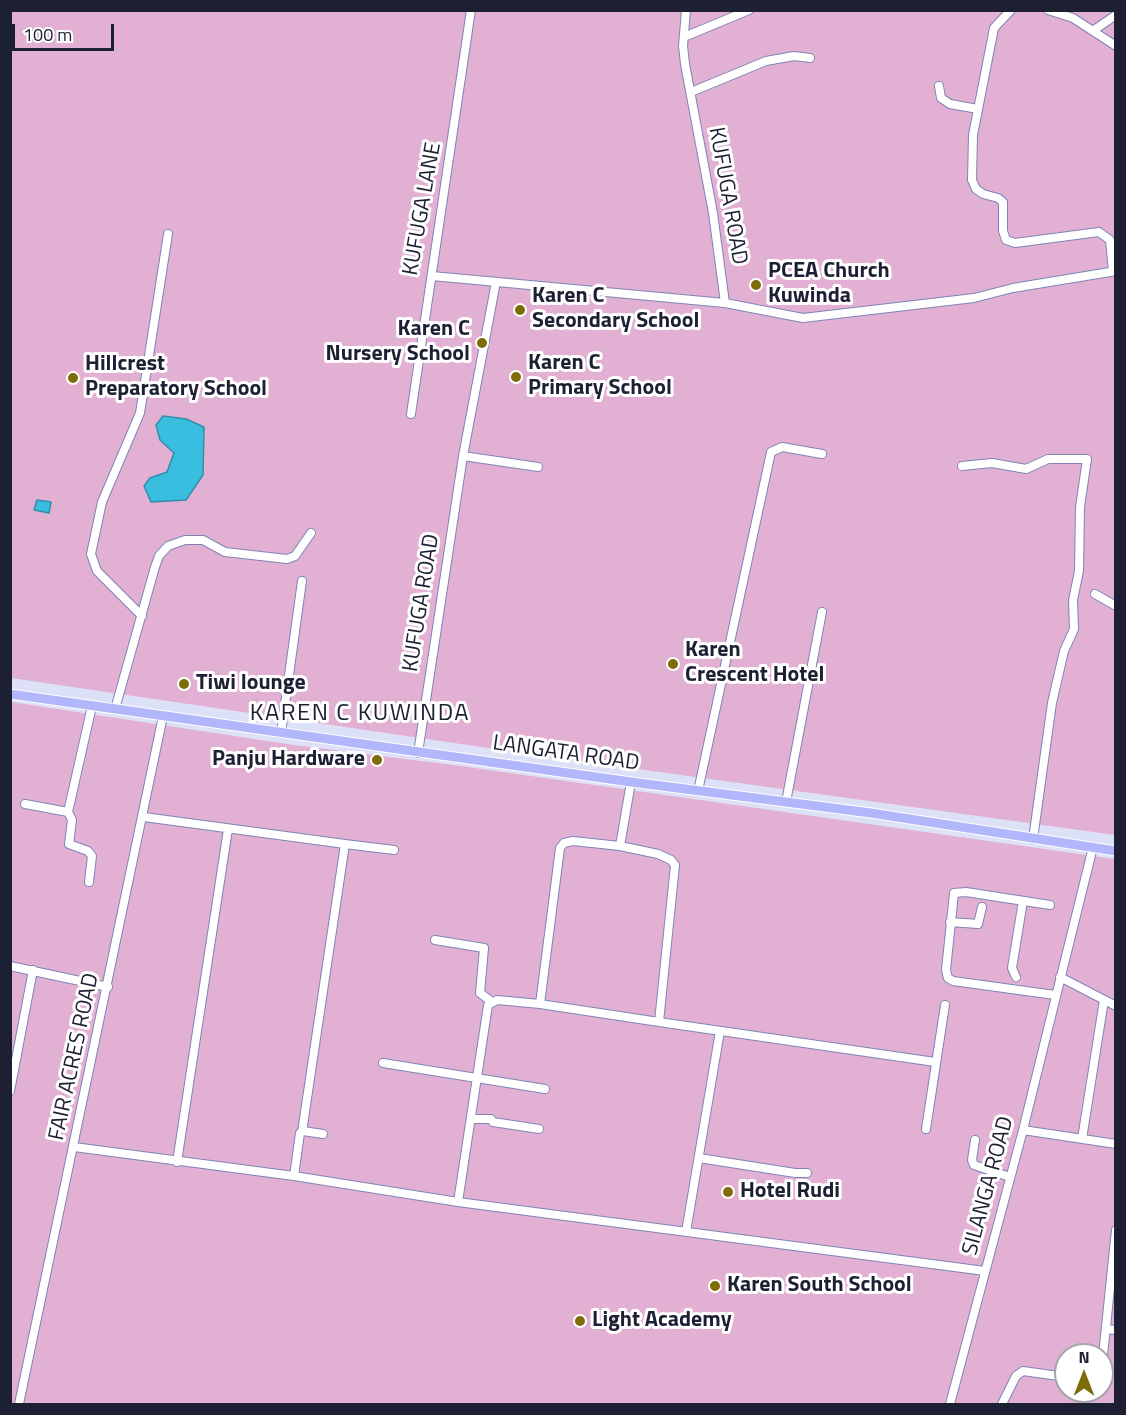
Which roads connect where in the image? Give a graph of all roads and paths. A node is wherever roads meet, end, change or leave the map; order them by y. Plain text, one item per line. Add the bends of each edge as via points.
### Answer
1 (471, 10) edge
2 (686, 10) edge
3 (749, 10) edge
4 (1011, 10) edge
5 (1048, 10) edge
6 (1116, 15) edge
7 (1094, 30) junction
8 (684, 38) junction
9 (1116, 46) edge
10 (810, 58) dead end
11 (939, 86) dead end
12 (691, 92) junction
13 (978, 109) junction
14 (168, 234) dead end
15 (1114, 271) edge
16 (432, 276) junction
17 (496, 282) junction
18 (725, 303) junction
19 (411, 414) dead end
20 (822, 454) dead end
21 (463, 456) junction
22 (962, 466) dead end
23 (538, 467) dead end
24 (310, 533) dead end
25 (302, 580) dead end
26 (1095, 594) dead end
27 (1116, 606) edge
28 (822, 612) dead end
29 (142, 616) junction
30 (10, 694) edge
31 (92, 706) junction
32 (115, 709) junction
33 (163, 716) junction
34 (281, 733) junction
35 (418, 753) junction
36 (631, 782) junction
37 (698, 791) junction
38 (786, 802) junction
39 (25, 804) dead end
40 (69, 812) junction
41 (144, 818) junction
42 (228, 829) junction
43 (1033, 839) junction
44 (345, 844) junction
45 (620, 846) junction
46 (1093, 847) junction
47 (394, 850) dead end
48 (1116, 851) edge
49 (89, 882) dead end
50 (1023, 901) junction
51 (1050, 905) dead end
52 (982, 907) dead end
53 (950, 922) junction
54 (435, 940) dead end
55 (10, 966) edge
56 (33, 970) junction
57 (1016, 977) dead end
58 (1060, 977) junction
59 (108, 987) junction
60 (1055, 995) junction
61 (1104, 1000) junction
62 (492, 1002) junction
63 (540, 1004) junction
64 (945, 1005) dead end
65 (1116, 1006) edge
66 (659, 1022) junction
67 (720, 1031) junction
68 (935, 1062) junction
69 (383, 1063) dead end
70 (476, 1077) junction
71 (545, 1089) dead end
72 (10, 1091) edge
73 (471, 1119) junction
74 (539, 1129) dead end
75 (926, 1130) dead end
76 (1023, 1130) junction
77 (302, 1132) junction
78 (323, 1134) dead end
79 (1082, 1139) junction
80 (975, 1140) dead end
81 (1000, 1142) dead end
82 (1116, 1144) edge
83 (74, 1148) junction
84 (699, 1158) junction
85 (177, 1162) junction
86 (993, 1172) junction
87 (807, 1173) dead end
88 (294, 1176) junction
89 (1010, 1177) junction
90 (458, 1202) junction
91 (1116, 1230) edge
92 (686, 1232) junction
93 (985, 1271) junction
94 (1106, 1329) junction
95 (1116, 1330) edge
96 (1104, 1343) edge
97 (1054, 1375) edge
98 (19, 1404) edge
99 (950, 1404) edge
100 (1002, 1404) edge

1 - 16 street, KUFUGA LANE
2 - 8 street, KUFUGA ROAD
3 - 8 street
4 - 13 street via 994,28
5 - 7 street
6 - 7 street
7 - 9 street
8 - 12 street, KUFUGA ROAD
10 - 12 street via 794,56 766,61
11 - 13 street via 941,98 950,104
12 - 18 street, KUFUGA ROAD
13 - 15 street via 972,180 976,189 1003,202 1006,240 1015,243 1099,232 1110,240
14 - 29 street via 140,413 102,502 91,554 97,571
15 - 18 street via 974,298 803,318
16 - 17 street
16 - 19 street, KUFUGA LANE
17 - 18 street
17 - 21 street, KUFUGA ROAD
20 - 37 street via 782,447 771,452
21 - 23 street
21 - 35 street, KUFUGA ROAD
22 - 43 street via 992,463 1026,469 1048,459 1087,459 1080,507 1074,629 1064,651 1052,703
24 - 29 street via 295,556 287,559 225,552 203,540 176,542 159,556
25 - 34 street
26 - 27 street
28 - 38 street
29 - 32 street
30 - 31 main road, LANGATA ROAD
31 - 32 main road, LANGATA ROAD
31 - 40 street
32 - 33 main road, LANGATA ROAD
33 - 34 main road, LANGATA ROAD
33 - 41 street, FAIR ACRES ROAD
34 - 35 main road, LANGATA ROAD
35 - 36 main road, LANGATA ROAD
36 - 37 main road, LANGATA ROAD
36 - 45 street
37 - 38 main road, LANGATA ROAD
38 - 43 main road, LANGATA ROAD
39 - 40 street
40 - 49 street via 70,846 92,856
41 - 42 street
41 - 59 street, FAIR ACRES ROAD
42 - 44 street
42 - 85 street
43 - 46 main road, LANGATA ROAD
44 - 47 street
44 - 77 street
45 - 63 street via 573,841 560,848
45 - 66 street via 658,854 675,865
46 - 48 main road, LANGATA ROAD
46 - 58 street, SILANGA ROAD
50 - 51 street
50 - 53 street via 960,891 952,898
50 - 57 street via 1012,968
52 - 53 street via 978,924
53 - 60 street via 946,970 950,980
54 - 62 street via 484,948 480,993
55 - 56 street
56 - 59 street
56 - 72 street
58 - 60 street, SILANGA ROAD
58 - 61 street
59 - 83 street, FAIR ACRES ROAD
60 - 76 street, SILANGA ROAD
61 - 65 street
61 - 79 street
62 - 63 street
62 - 70 street via 486,1008
63 - 66 street
64 - 68 street
66 - 67 street
67 - 68 street
67 - 84 street
68 - 75 street
69 - 70 street
70 - 71 street
70 - 73 street
73 - 74 street
73 - 90 street
76 - 79 street
76 - 89 street, SILANGA ROAD
77 - 78 street
77 - 88 street
79 - 82 street
80 - 86 street via 972,1164
81 - 86 street
83 - 85 street
83 - 98 street, FAIR ACRES ROAD
84 - 87 street
84 - 92 street
85 - 88 street
86 - 89 street
88 - 90 street
89 - 93 street, SILANGA ROAD
90 - 92 street
91 - 94 street
92 - 93 street
93 - 99 street, SILANGA ROAD
94 - 95 street
94 - 96 street
97 - 100 street via 1023,1371 1016,1376

